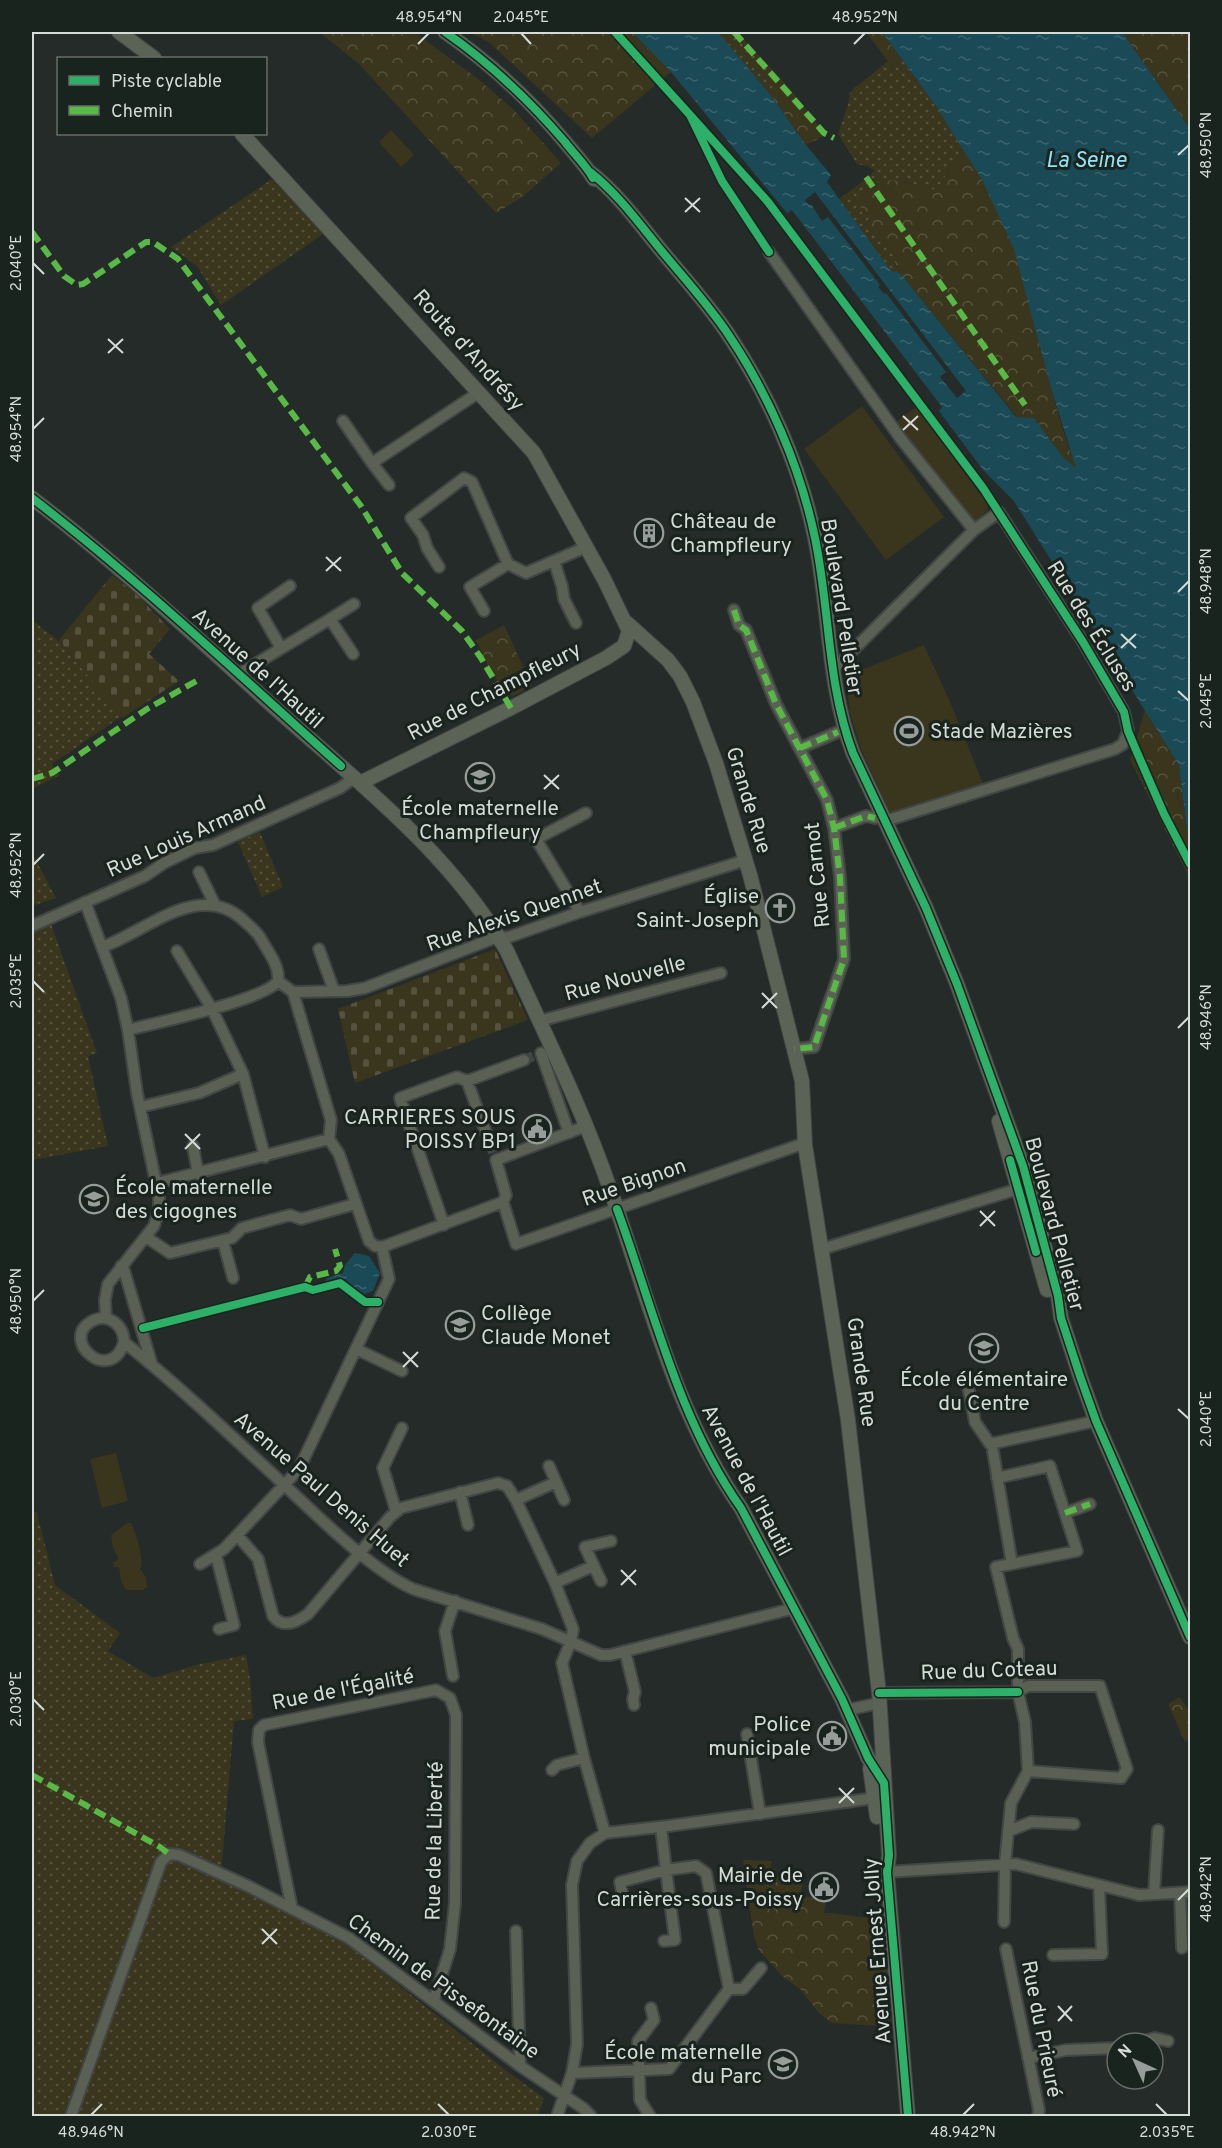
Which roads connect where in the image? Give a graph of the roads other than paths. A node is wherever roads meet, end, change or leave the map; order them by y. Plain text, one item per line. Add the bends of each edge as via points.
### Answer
1 (119, 32) edge
2 (445, 32) edge
3 (153, 57) edge
4 (243, 135) edge
5 (590, 172) junction
6 (769, 252) dead end
7 (478, 393) junction
8 (343, 421) dead end
9 (372, 463) junction
10 (389, 485) dead end
11 (32, 498) edge
12 (974, 530) junction
13 (586, 547) junction
14 (554, 561) junction
15 (508, 564) junction
16 (440, 567) dead end
17 (290, 586) dead end
18 (354, 604) dead end
19 (734, 610) dead end
20 (484, 611) dead end
21 (330, 619) junction
22 (576, 623) dead end
23 (627, 623) junction
24 (645, 640) junction
25 (281, 648) junction
26 (622, 648) junction
27 (353, 654) dead end
28 (833, 670) junction
29 (238, 674) junction
30 (838, 732) junction
31 (800, 748) junction
32 (357, 781) junction
33 (586, 813) dead end
34 (880, 820) junction
35 (834, 828) junction
36 (746, 860) junction
37 (199, 872) dead end
38 (85, 902) junction
39 (215, 905) junction
40 (579, 912) junction
41 (32, 926) edge
42 (500, 939) junction
43 (102, 947) junction
44 (319, 949) dead end
45 (177, 951) dead end
46 (721, 973) dead end
47 (278, 981) junction
48 (334, 991) junction
49 (293, 992) junction
50 (212, 1009) junction
51 (539, 1021) junction
52 (128, 1030) junction
53 (794, 1049) junction
54 (543, 1053) junction
55 (524, 1060) tunnel mouth
56 (243, 1074) junction
57 (467, 1081) junction
58 (140, 1107) junction
59 (586, 1126) junction
60 (569, 1133) junction
61 (487, 1135) tunnel mouth
62 (329, 1139) junction
63 (805, 1143) junction
64 (193, 1146) dead end
65 (265, 1156) junction
66 (198, 1174) junction
67 (157, 1183) junction
68 (1023, 1186) junction
69 (503, 1202) junction
70 (355, 1204) junction
71 (617, 1209) junction
72 (444, 1225) junction
73 (146, 1237) junction
74 (223, 1241) junction
75 (382, 1247) junction
76 (822, 1249) junction
77 (121, 1266) junction
78 (233, 1278) dead end
79 (106, 1318) junction
80 (124, 1342) junction
81 (356, 1349) junction
82 (153, 1365) junction
83 (402, 1371) dead end
84 (968, 1386) dead end
85 (1096, 1421) junction
86 (402, 1428) dead end
87 (993, 1451) dead end
88 (549, 1466) dead end
89 (997, 1478) junction
90 (556, 1482) junction
91 (284, 1484) junction
92 (460, 1492) junction
93 (516, 1500) junction
94 (564, 1500) dead end
95 (1090, 1504) dead end
96 (396, 1511) junction
97 (1065, 1513) junction
98 (468, 1526) dead end
99 (237, 1535) junction
100 (611, 1541) dead end
101 (360, 1552) junction
102 (216, 1555) junction
103 (201, 1564) dead end
104 (1012, 1564) junction
105 (593, 1566) junction
106 (601, 1581) dead end
107 (555, 1583) junction
108 (454, 1602) junction
109 (795, 1608) junction
110 (219, 1629) dead end
111 (1191, 1637) edge
112 (571, 1641) junction
113 (625, 1651) junction
114 (453, 1676) dead end
115 (436, 1690) joint
116 (1018, 1692) junction
117 (879, 1698) junction
118 (634, 1705) dead end
119 (847, 1710) junction
120 (747, 1734) dead end
121 (584, 1758) junction
122 (868, 1758) junction
123 (552, 1770) dead end
124 (1028, 1771) junction
125 (884, 1783) junction
126 (875, 1798) junction
127 (760, 1814) junction
128 (1074, 1824) dead end
129 (661, 1827) junction
130 (1009, 1830) junction
131 (1158, 1830) dead end
132 (605, 1833) junction
133 (1005, 1864) junction
134 (666, 1870) junction
135 (887, 1872) junction
136 (1099, 1885) junction
137 (622, 1892) dead end
138 (1185, 1893) edge
139 (1154, 1894) junction
140 (292, 1909) junction
141 (1004, 1922) dead end
142 (516, 1931) dead end
143 (664, 1941) dead end
144 (1182, 1948) dead end
145 (1006, 1949) dead end
146 (1053, 1955) dead end
147 (761, 1968) dead end
148 (729, 1989) junction
149 (434, 2000) junction
150 (651, 2008) dead end
151 (1165, 2040) edge
152 (1168, 2041) dead end
153 (1105, 2048) edge
154 (1028, 2058) junction
155 (520, 2066) junction
156 (638, 2071) junction
157 (573, 2073) junction
158 (564, 2096) junction
159 (70, 2116) edge
160 (557, 2116) edge
161 (591, 2116) edge
162 (650, 2116) edge
163 (908, 2116) edge
164 (1038, 2116) edge

1 - 3 street
2 - 5 street, Boulevard Pelletier via 523,96
4 - 7 street, Route d'Andrésy
5 - 28 street, Boulevard Pelletier via 626,207 721,325 777,424 794,462 815,539
5 - 30 street, Boulevard Pelletier via 722,338 773,427 801,501 810,540
6 - 12 street via 902,439
7 - 9 street
7 - 13 street, Route d'Andrésy via 539,460
8 - 9 street
9 - 10 street
11 - 29 street, Avenue de l'Hautil
12 - 28 street
12 - 34 street, Rue des Écluses via 999,512 1083,642 1124,712 1128,731 1123,744 1115,749
13 - 14 street
13 - 23 street, Route d'Andrésy
14 - 15 street via 526,573
14 - 22 street via 564,600
15 - 16 street via 472,482 464,478 411,518
15 - 20 street via 470,587
17 - 25 street via 258,608
18 - 21 street
19 - 31 street, Rue Carnot
21 - 25 street
21 - 27 street
23 - 24 street, Grande Rue
23 - 26 street via 629,637
24 - 26 street
24 - 36 street, Grande Rue via 672,664 693,702
25 - 29 street
26 - 32 street, Rue de Champfleury via 511,708
28 - 34 street, Boulevard Pelletier via 844,729
29 - 32 street, Avenue de l'Hautil
30 - 31 street
30 - 34 street, Boulevard Pelletier via 856,779
31 - 35 street, Rue Carnot via 827,800
32 - 38 street, Rue Louis Armand via 213,845 195,848 145,876
32 - 42 street, Avenue de l'Hautil via 449,870
33 - 40 street via 536,839
34 - 35 street, Rue des Écluses via 866,816
34 - 68 street, Boulevard Pelletier via 926,908 957,984 1014,1138
35 - 53 street, Rue Carnot via 844,959 814,1047
36 - 40 street, Rue Alexis Quennet
36 - 53 street, Grande Rue
37 - 39 street
38 - 41 street, Rue Louis Armand
38 - 43 street
39 - 43 street via 172,912
39 - 47 street via 234,913 258,935 278,973
40 - 42 street, Rue Alexis Quennet
42 - 48 street, Rue Alexis Quennet via 365,988
42 - 51 street, Avenue de l'Hautil
43 - 52 street
44 - 48 street
45 - 50 street
46 - 51 street, Rue Nouvelle
47 - 49 street
47 - 50 street via 271,989
48 - 49 street, Rue Alexis Quennet
49 - 62 street via 331,1120
50 - 52 street
50 - 56 street
51 - 54 street, Avenue de l'Hautil
52 - 58 street
53 - 63 street, Grande Rue via 802,1081
54 - 59 street, Avenue de l'Hautil
54 - 60 street, Avenue de l'Hautil
55 - 57 street
56 - 58 street via 199,1093
56 - 65 street
57 - 61 street
57 - 72 street via 457,1077 400,1098
58 - 67 street
59 - 60 street
59 - 71 street, Avenue de l'Hautil
60 - 69 street via 494,1156 506,1195
62 - 65 street
62 - 70 street via 339,1154
63 - 71 street, Rue Bignon
63 - 76 street, Grande Rue
64 - 66 street
65 - 66 street
66 - 67 street
67 - 73 street via 159,1210
68 - 76 street
68 - 85 street, Boulevard Pelletier
69 - 71 street, Rue Bignon via 516,1244
69 - 72 street
70 - 74 street via 301,1219 290,1215 242,1228
70 - 75 street via 369,1241
71 - 109 street, Avenue de l'Hautil via 685,1402 721,1479
72 - 75 street
73 - 74 street via 171,1253
73 - 77 street
74 - 78 street
75 - 81 street via 389,1279
76 - 117 street, Grande Rue via 848,1420
77 - 79 street via 106,1291
77 - 82 street
79 - 80 street, Avenue Paul Denis Huet via 122,1330
79 - 80 street via 92,1321 83,1332 82,1346 86,1352 97,1360 110,1359 119,1353
80 - 82 street, Avenue Paul Denis Huet
81 - 83 street
81 - 91 street via 299,1468
82 - 91 street, Avenue Paul Denis Huet
84 - 85 street via 975,1422 990,1444
85 - 111 street, Boulevard Pelletier
86 - 96 street via 383,1468
87 - 89 street
88 - 90 street
89 - 97 street via 1050,1466
89 - 104 street
90 - 93 street
90 - 94 street
91 - 99 street
91 - 101 street, Avenue Paul Denis Huet
92 - 93 street via 503,1483
92 - 96 street
92 - 98 street
93 - 107 street
95 - 97 street
96 - 101 street
97 - 104 street via 1077,1551
99 - 101 street via 258,1559 273,1616 283,1624 308,1614
99 - 102 street
100 - 105 street via 585,1547
101 - 108 street, Avenue Paul Denis Huet via 400,1583
102 - 103 street
102 - 110 street via 234,1625
104 - 116 street via 996,1567 1018,1649
105 - 106 street
105 - 107 street
107 - 112 street via 573,1629
108 - 112 street, Avenue Paul Denis Huet
108 - 114 street via 445,1631
109 - 113 street, Avenue Paul Denis Huet
109 - 119 street, Avenue de l'Hautil
112 - 113 street, Avenue Paul Denis Huet via 601,1655
112 - 121 street via 562,1663
113 - 118 street via 635,1692
115 - 140 street, Rue de l'Égalité via 264,1725 259,1730 260,1753
115 - 149 street, Rue de la Liberté via 450,1698 456,1715 455,1903 450,1950
116 - 117 street, Rue du Coteau
116 - 124 street via 1025,1722
116 - 124 street, Rue du Coteau via 1029,1686 1100,1686 1127,1769 1121,1778
117 - 119 street, Rue du Coteau
117 - 125 street, Grande Rue
119 - 122 street, Avenue de l'Hautil
120 - 127 street
121 - 123 street
121 - 132 street
122 - 125 street
122 - 126 street, Avenue Ernest Jolly
124 - 130 street via 1011,1803
125 - 135 street, Avenue Ernest Jolly
126 - 127 street
126 - 135 street, Avenue Ernest Jolly
127 - 129 street
128 - 130 street via 1032,1822
129 - 132 street
129 - 134 street
130 - 133 street
131 - 139 street
132 - 157 street via 590,1843 577,1862 572,1885 577,2044
133 - 135 street
133 - 136 street
133 - 141 street
134 - 137 street via 620,1882
134 - 143 street via 675,1940
134 - 148 street via 696,1866 706,1873
135 - 163 street, Avenue Ernest Jolly
136 - 139 street via 1139,1895
136 - 146 street via 1102,1954
138 - 139 street
138 - 144 street
140 - 149 street, Chemin de Pissefontaine via 349,1938
140 - 159 street, Chemin de Pissefontaine via 189,1859 169,1854 161,1862
142 - 155 street
145 - 154 street, Rue du Prieuré
147 - 148 street via 743,1989
148 - 156 street via 669,2069
149 - 155 street, Chemin de Pissefontaine
150 - 156 street via 654,2020 638,2041
151 - 152 street
153 - 154 street via 1066,2050
154 - 164 street, Rue du Prieuré
155 - 158 street, Chemin de Pissefontaine
156 - 157 street
156 - 162 street via 640,2100
157 - 158 street
158 - 160 street
158 - 161 street, Chemin de Pissefontaine

